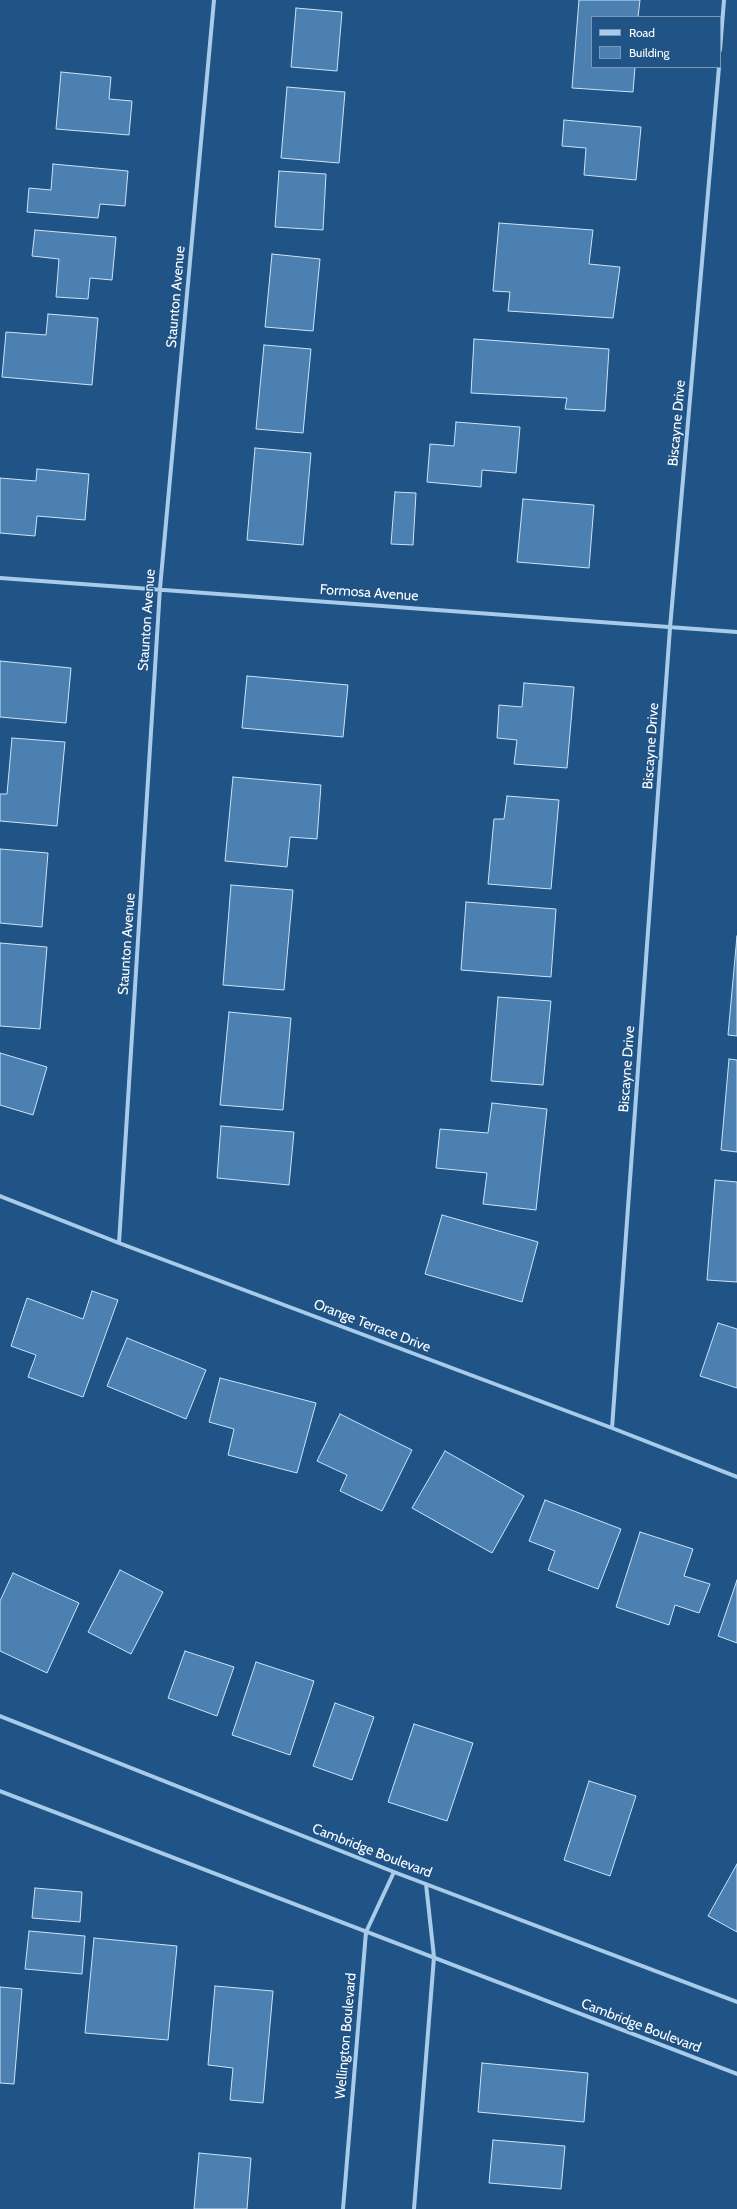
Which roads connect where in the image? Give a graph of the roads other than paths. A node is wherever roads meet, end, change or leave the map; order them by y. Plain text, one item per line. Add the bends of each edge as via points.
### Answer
1 (214, 0) edge
2 (724, 0) edge
3 (721, 38) edge
4 (719, 68) edge
5 (0, 578) edge
6 (160, 588) junction
7 (670, 628) junction
8 (737, 632) edge
9 (0, 1196) edge
10 (119, 1243) junction
11 (612, 1428) junction
12 (737, 1477) edge
13 (0, 1716) edge
14 (0, 1791) edge
15 (394, 1872) junction
16 (426, 1884) junction
17 (366, 1932) junction
18 (434, 1957) junction
19 (737, 2002) edge
20 (737, 2074) edge
21 (343, 2209) edge
22 (414, 2209) edge

1 - 6 street, Staunton Avenue
2 - 3 street
4 - 7 street, Biscayne Drive
5 - 6 street, Formosa Avenue
6 - 7 street, Formosa Avenue
6 - 10 street, Staunton Avenue
7 - 8 street, Formosa Avenue
7 - 11 street, Biscayne Drive
9 - 10 street, Orange Terrace Drive
10 - 11 street, Orange Terrace Drive
11 - 12 street, Orange Terrace Drive
13 - 15 street, Cambridge Boulevard
14 - 17 street, Cambridge Boulevard
15 - 16 street, Cambridge Boulevard
15 - 17 street, Wellington Boulevard
16 - 18 street
16 - 19 street, Cambridge Boulevard
17 - 18 street, Cambridge Boulevard
17 - 21 street, Wellington Boulevard
18 - 20 street, Cambridge Boulevard
18 - 22 street

